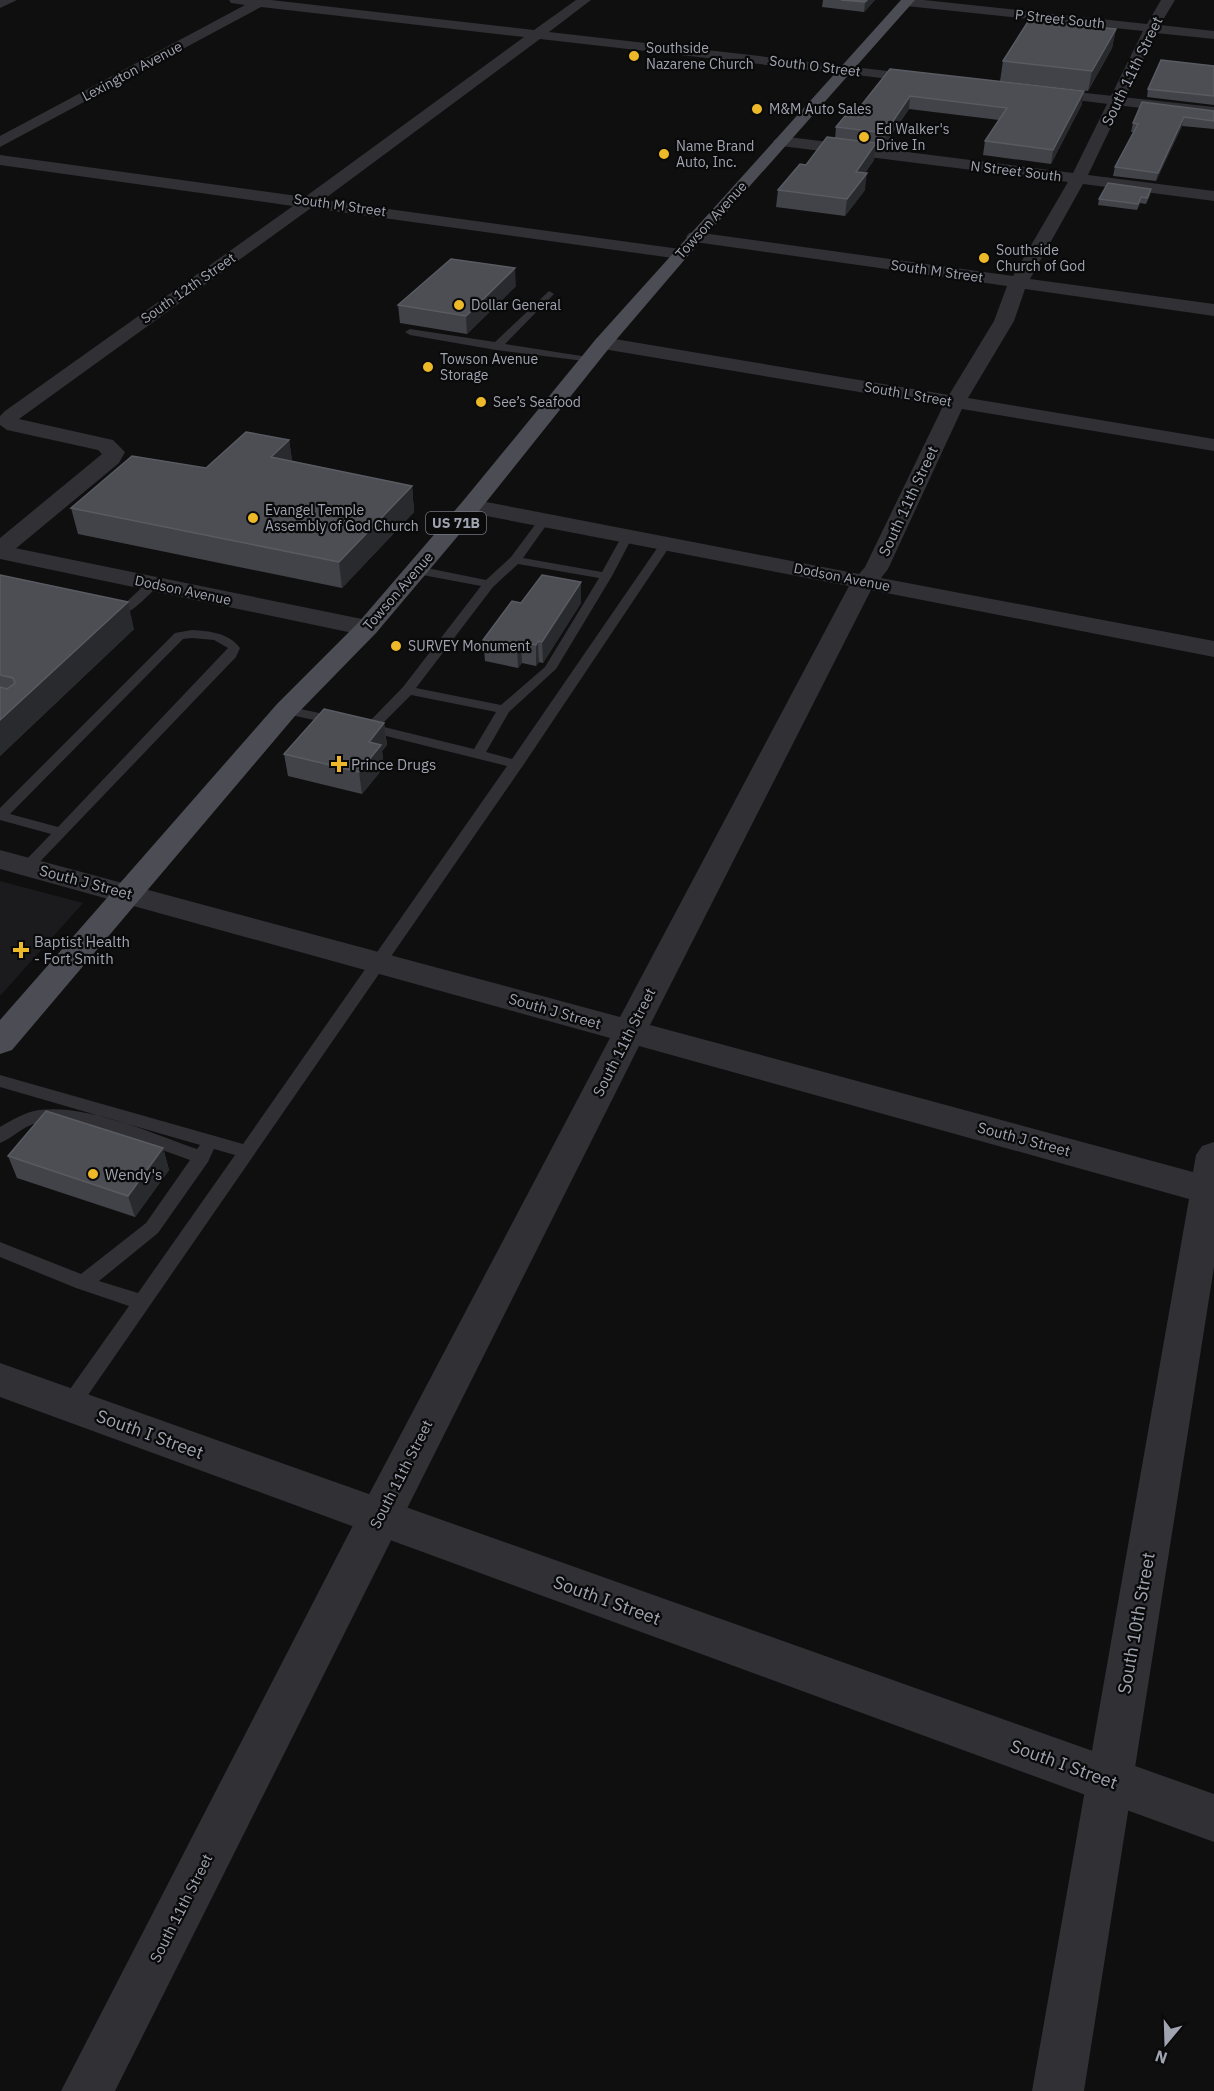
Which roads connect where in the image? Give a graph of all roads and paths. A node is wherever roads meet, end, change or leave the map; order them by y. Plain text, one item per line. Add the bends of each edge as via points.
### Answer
1 (10, 0) edge
2 (236, 0) edge
3 (584, 0) edge
4 (1168, 0) edge
5 (262, 1) edge
6 (907, 1) edge
7 (0, 4) edge
8 (1151, 28) junction
9 (536, 34) junction
10 (1214, 35) edge
11 (846, 70) junction
12 (940, 81) edge
13 (1023, 90) edge
14 (1117, 101) junction
15 (1214, 112) edge
16 (781, 141) junction
17 (0, 142) edge
18 (0, 160) edge
19 (1078, 179) junction
20 (1214, 196) edge
21 (310, 201) junction
22 (687, 245) junction
23 (1018, 283) junction
24 (549, 294) dead end
25 (1214, 310) edge
26 (410, 332) edge
27 (496, 346) junction
28 (596, 352) junction
29 (955, 402) junction
30 (1214, 445) edge
31 (471, 506) junction
32 (544, 520) junction
33 (627, 536) junction
34 (666, 543) junction
35 (0, 551) edge
36 (515, 560) junction
37 (417, 570) junction
38 (606, 576) junction
39 (866, 581) junction
40 (153, 584) junction
41 (489, 584) junction
42 (96, 611) edge
43 (367, 628) junction
44 (1214, 648) edge
45 (408, 690) junction
46 (286, 710) junction
47 (504, 710) junction
48 (371, 728) junction
49 (479, 753) junction
50 (517, 764) junction
51 (0, 816) edge
52 (61, 832) junction
53 (14, 863) edge
54 (129, 892) junction
55 (380, 962) junction
56 (629, 1031) junction
57 (0, 1042) edge
58 (0, 1081) edge
59 (0, 1136) edge
60 (207, 1149) junction
61 (247, 1152) junction
62 (1212, 1179) edge
63 (0, 1249) edge
64 (84, 1283) junction
65 (142, 1302) junction
66 (0, 1380) edge
67 (70, 1405) junction
68 (379, 1518) junction
69 (1109, 1780) junction
70 (1214, 1818) edge
71 (87, 2091) edge
72 (1058, 2091) edge

1 - 7 street
2 - 5 street, South O Street
3 - 9 street, South 12th Street
4 - 8 street, South 11th Street
5 - 9 street, South O Street
5 - 17 street, Lexington Avenue
6 - 8 street, P Street South
6 - 11 main road, Towson Avenue / US 71B
8 - 10 street, P Street South
8 - 14 street, South 11th Street
9 - 11 street, South O Street
9 - 21 street, South 12th Street
11 - 12 street, South O Street
11 - 16 main road, Towson Avenue / US 71B
13 - 14 street
14 - 15 street
14 - 19 street, South 11th Street
16 - 19 street, N Street South
16 - 22 main road, Towson Avenue / US 71B
18 - 21 street, South M Street
19 - 20 street, N Street South
19 - 23 street, South 11th Street
21 - 22 street, South M Street
21 - 35 street, South 12th Street via 8,420 14,426 105,445 114,452
22 - 23 street, South M Street
22 - 28 main road, Towson Avenue / US 71B
23 - 25 street, South M Street
23 - 29 street, South 11th Street via 1004,321
24 - 27 lane
26 - 27 lane
27 - 28 lane
28 - 29 street, South L Street
28 - 31 main road, Towson Avenue / US 71B
29 - 30 street, South L Street
29 - 39 street, South 11th Street via 876,569
31 - 32 street, Dodson Avenue
31 - 37 main road, Towson Avenue / US 71B
32 - 33 street, Dodson Avenue
32 - 36 lane
33 - 34 street, Dodson Avenue
33 - 38 lane
34 - 39 street, Dodson Avenue
34 - 50 lane
35 - 40 street, Dodson Avenue
36 - 38 lane
36 - 41 lane
37 - 41 lane
37 - 43 main road, Towson Avenue / US 71B
38 - 47 lane via 550,669
39 - 44 street, Dodson Avenue
39 - 56 street, South 11th Street via 856,593
40 - 42 lane via 121,612
40 - 43 street, Dodson Avenue
41 - 45 lane
43 - 46 main road, Towson Avenue / US 71B
45 - 47 lane
45 - 48 lane
46 - 48 lane
46 - 54 main road, Towson Avenue / US 71B
47 - 49 lane
48 - 49 lane
49 - 50 lane
50 - 55 lane
51 - 52 lane
51 - 52 lane via 179,636 196,633 232,643 231,654
52 - 53 lane
53 - 54 street, South J Street
54 - 55 street, South J Street
54 - 57 main road, Towson Avenue / US 71B
55 - 56 street, South J Street
55 - 61 lane
56 - 62 street, South J Street
56 - 68 street, South 11th Street
58 - 60 lane
59 - 60 lane via 37,1117 74,1117
60 - 61 lane
60 - 64 lane via 152,1228
61 - 65 lane
62 - 69 street, South 10th Street
63 - 64 lane
64 - 65 lane
65 - 67 lane
66 - 67 street, South I Street
67 - 68 street, South I Street
68 - 69 street, South I Street
68 - 71 street, South 11th Street
69 - 70 street, South I Street
69 - 72 street, South 10th Street

